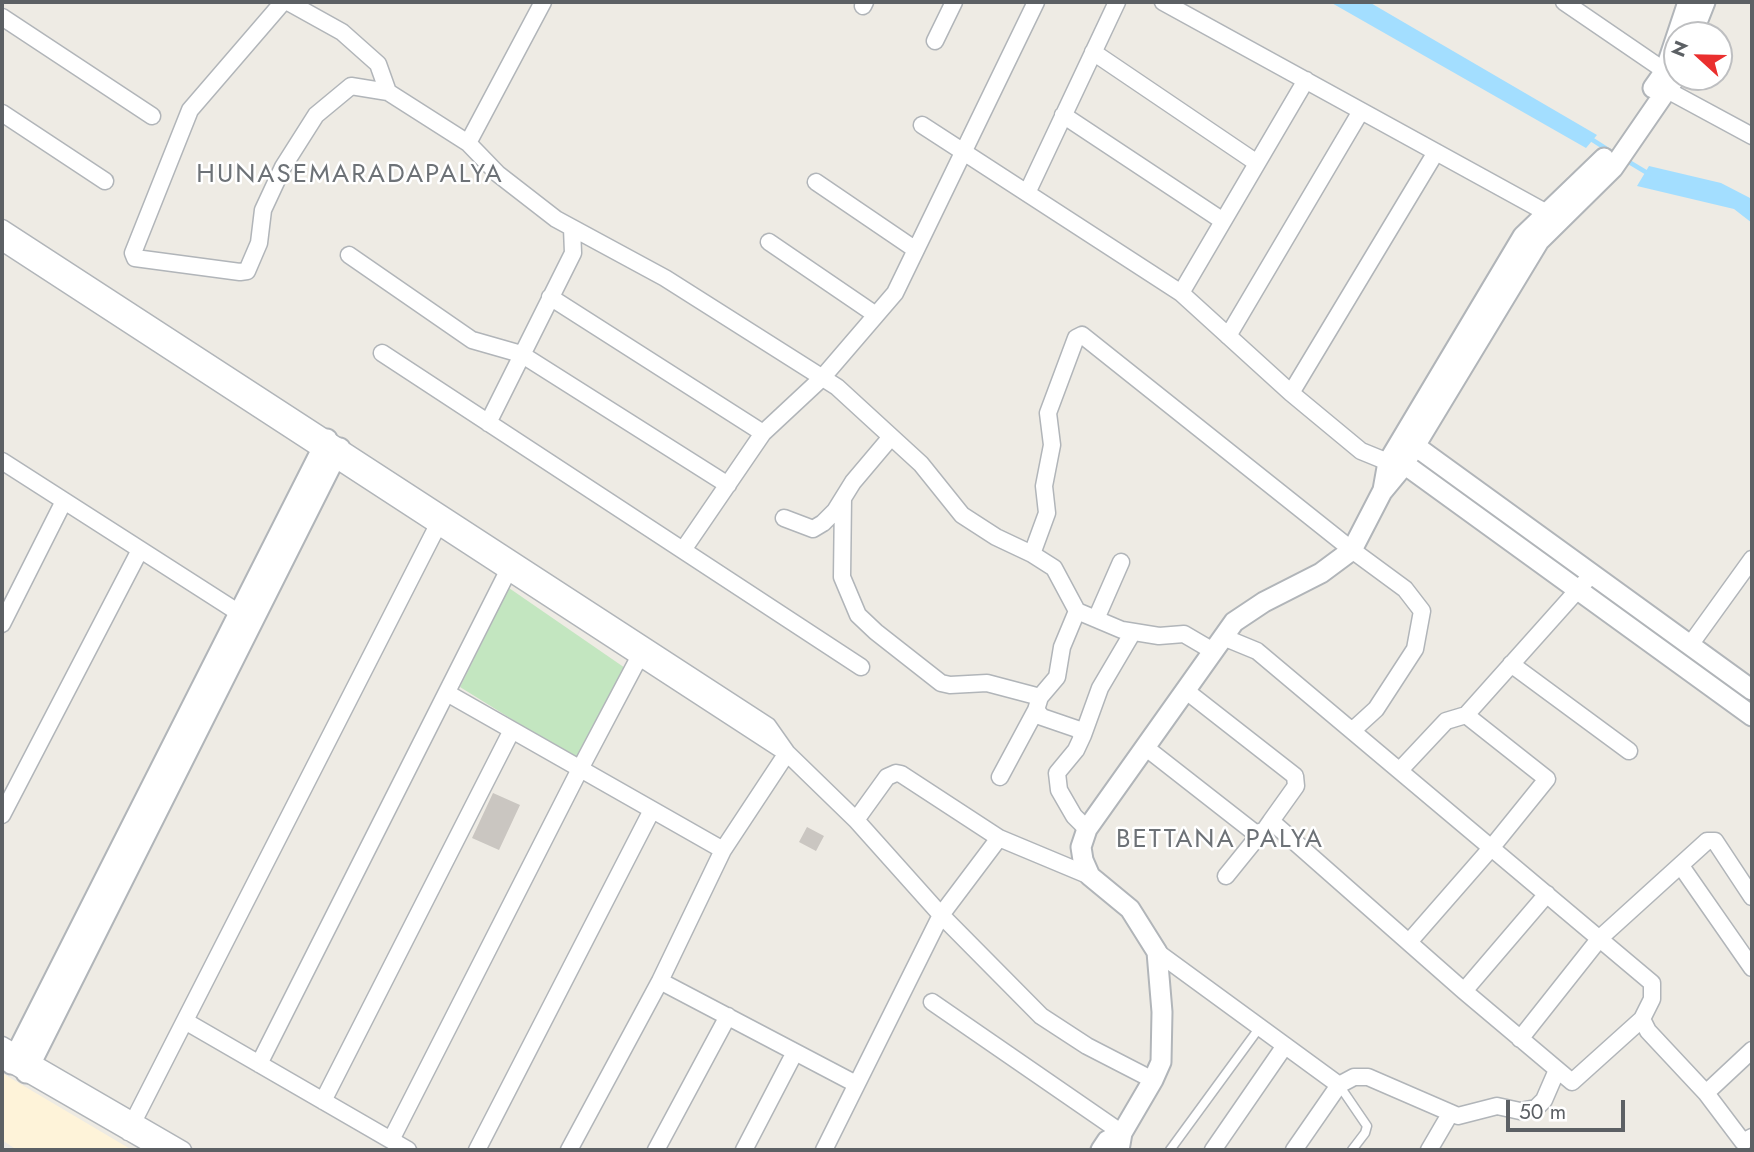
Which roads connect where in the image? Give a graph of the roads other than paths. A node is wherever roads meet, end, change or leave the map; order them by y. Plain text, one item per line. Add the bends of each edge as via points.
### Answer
1 (285, 2) edge
2 (543, 2) edge
3 (954, 2) edge
4 (1036, 2) edge
5 (1117, 2) edge
6 (1163, 2) edge
7 (1564, 2) edge
8 (1688, 2) edge
9 (1705, 2) edge
10 (2, 17) edge
11 (1684, 21) edge
12 (1698, 21) edge
13 (935, 41) dead end
14 (1093, 52) junction
15 (1663, 74) edge
16 (1306, 80) junction
17 (1663, 88) edge
18 (1687, 91) edge
19 (388, 92) junction
20 (1361, 111) junction
21 (2, 113) edge
22 (1063, 115) junction
23 (152, 117) dead end
24 (922, 125) dead end
25 (1752, 136) edge
26 (468, 143) junction
27 (963, 151) junction
28 (1436, 152) junction
29 (1257, 163) junction
30 (1608, 164) junction
31 (105, 181) dead end
32 (816, 183) dead end
33 (1027, 193) junction
34 (1547, 213) junction
35 (1223, 221) junction
36 (2, 228) edge
37 (572, 228) junction
38 (1534, 236) junction
39 (2, 242) edge
40 (769, 242) dead end
41 (916, 250) junction
42 (349, 255) dead end
43 (1181, 293) junction
44 (550, 298) junction
45 (876, 315) junction
46 (1228, 336) junction
47 (382, 354) dead end
48 (521, 354) junction
49 (822, 378) junction
50 (1291, 393) junction
51 (488, 423) junction
52 (763, 433) junction
53 (891, 437) junction
54 (1409, 442) junction
55 (331, 449) junction
56 (2, 461) edge
57 (1395, 461) junction
58 (728, 485) junction
59 (843, 498) junction
60 (64, 501) junction
61 (784, 518) dead end
62 (441, 520) junction
63 (140, 550) junction
64 (683, 550) junction
65 (1352, 550) junction
66 (1032, 554) junction
67 (1752, 559) edge
68 (1121, 562) dead end
69 (511, 566) junction
70 (1592, 574) junction
71 (1578, 590) junction
72 (1077, 611) junction
73 (246, 618) junction
74 (1096, 619) junction
75 (2, 624) edge
76 (1133, 632) junction
77 (1218, 644) junction
78 (1690, 645) junction
79 (643, 652) junction
80 (1511, 664) junction
81 (861, 667) dead end
82 (1185, 690) junction
83 (1752, 690) edge
84 (447, 693) junction
85 (1038, 703) junction
86 (1466, 715) junction
87 (1752, 716) edge
88 (512, 730) junction
89 (1353, 730) junction
90 (1083, 735) junction
91 (1145, 747) junction
92 (1629, 751) dead end
93 (787, 753) junction
94 (580, 769) junction
95 (1400, 770) junction
96 (1000, 777) dead end
97 (652, 810) junction
98 (2, 815) edge
99 (856, 820) junction
100 (1266, 828) junction
101 (1087, 829) junction
102 (999, 838) junction
103 (1492, 846) junction
104 (723, 850) junction
105 (1681, 866) junction
106 (1090, 876) junction
107 (1226, 876) dead end
108 (1547, 894) junction
109 (1752, 897) edge
110 (940, 915) junction
111 (1600, 938) junction
112 (1409, 942) junction
113 (1157, 952) junction
114 (1752, 968) edge
115 (660, 981) junction
116 (1464, 991) junction
117 (932, 1002) dead end
118 (728, 1016) junction
119 (1642, 1019) junction
120 (185, 1021) junction
121 (1260, 1027) junction
122 (1520, 1039) junction
123 (1284, 1047) junction
124 (1752, 1050) edge
125 (795, 1052) junction
126 (15, 1060) edge
127 (259, 1064) junction
128 (1556, 1070) junction
129 (1153, 1080) junction
130 (856, 1084) junction
131 (1339, 1084) junction
132 (1706, 1093) junction
133 (323, 1101) junction
134 (1450, 1114) junction
135 (131, 1127) junction
136 (391, 1140) junction
137 (1120, 1141) edge
138 (1744, 1143) edge
139 (160, 1150) edge
140 (183, 1150) edge
141 (408, 1150) edge
142 (477, 1150) edge
143 (569, 1150) edge
144 (656, 1150) edge
145 (744, 1150) edge
146 (824, 1150) edge
147 (1101, 1150) edge
148 (1170, 1150) edge
149 (1213, 1150) edge
150 (1294, 1150) edge
151 (1352, 1150) edge
152 (1429, 1150) edge

1 - 19 street via 342,32 382,70
1 - 19 street via 190,110 133,253 135,258 247,271 259,243 263,210 316,116 351,86
2 - 26 street
3 - 13 street
4 - 27 street
5 - 14 street
6 - 16 street
7 - 15 street
8 - 11 street
9 - 12 street
10 - 23 street
14 - 22 street
14 - 29 street
16 - 20 street
16 - 29 street
17 - 30 street
18 - 25 street
19 - 26 street
20 - 28 street
20 - 46 street
21 - 31 street
22 - 33 street
22 - 35 street
24 - 27 street
26 - 37 street via 498,174
27 - 33 street
27 - 41 street
28 - 34 street
28 - 50 street
29 - 35 street
30 - 34 street
30 - 38 street
32 - 41 street
33 - 43 street
34 - 38 street
35 - 43 street
36 - 55 street
37 - 44 street via 573,253
37 - 49 street via 665,278
38 - 54 street
39 - 55 street
40 - 45 street
41 - 45 street via 895,293
42 - 48 street via 472,340
43 - 46 street
44 - 48 street
44 - 52 street
45 - 49 street
46 - 50 street
47 - 51 street
48 - 51 street
48 - 58 street
49 - 52 street
49 - 53 street
50 - 57 street via 1361,451
51 - 64 street
52 - 58 street
53 - 59 street
53 - 66 street via 921,464 962,515
54 - 57 street
54 - 70 street
55 - 62 street
55 - 73 street
56 - 60 street
57 - 65 street
57 - 71 street
58 - 64 street
59 - 61 street via 813,529
59 - 85 street via 842,577 858,615 941,683 987,683
60 - 63 street
60 - 75 street
62 - 69 street
62 - 120 street
63 - 73 street
63 - 98 street
64 - 81 street
65 - 66 street via 1082,335 1076,338 1048,413 1052,445 1044,486 1047,513
65 - 77 street via 1234,622
65 - 89 street via 1405,589 1422,611 1415,649 1376,709
66 - 72 street via 1054,568
67 - 78 street
68 - 74 street
69 - 79 street
69 - 84 street
70 - 71 street
70 - 78 street
71 - 80 street
71 - 87 street
72 - 74 street
72 - 85 street via 1062,647 1057,677
73 - 126 street
74 - 76 street
76 - 77 street via 1185,634
76 - 90 street via 1100,688
77 - 82 street
77 - 89 street via 1257,650
78 - 83 street
79 - 93 street
79 - 93 street via 768,726
79 - 94 street
80 - 86 street
80 - 92 street
82 - 91 street
82 - 100 street via 1295,776 1296,786
84 - 88 street
84 - 127 street
85 - 90 street via 1042,717
85 - 96 street
86 - 95 street via 1446,720
86 - 103 street via 1547,779
88 - 94 street
88 - 133 street
89 - 95 street
90 - 101 street via 1057,773 1059,790
91 - 100 street via 1255,833
91 - 101 street
93 - 99 street
93 - 104 street
94 - 97 street
94 - 136 street
95 - 103 street
97 - 104 street
97 - 142 street
99 - 102 street via 887,777 896,773
99 - 110 street
100 - 107 street
100 - 112 street
101 - 106 street via 1081,847
102 - 106 street
102 - 110 street
103 - 108 street
103 - 112 street
104 - 115 street
105 - 109 street via 1707,841 1715,841
105 - 111 street
105 - 114 street
106 - 113 street via 1130,909
108 - 111 street
108 - 116 street
110 - 129 street via 1041,1016
110 - 130 street
111 - 119 street via 1652,983 1652,999
111 - 122 street
112 - 116 street
113 - 121 street
113 - 129 street via 1161,1062
115 - 118 street
115 - 143 street
116 - 122 street
117 - 137 street
118 - 125 street
118 - 144 street
119 - 128 street via 1572,1082
119 - 132 street
120 - 127 street
120 - 135 street
121 - 123 street
121 - 148 lane
122 - 128 street
123 - 131 street
123 - 149 street
124 - 132 street
125 - 130 street
125 - 145 street
126 - 135 street
127 - 133 street
128 - 134 street via 1536,1108 1520,1111 1501,1105
129 - 137 street
130 - 146 street
131 - 134 street via 1368,1077
131 - 150 street
131 - 151 lane via 1367,1126
132 - 138 street
133 - 136 street
134 - 152 street
135 - 139 street
135 - 140 street
136 - 141 street
137 - 147 street via 1107,1141

